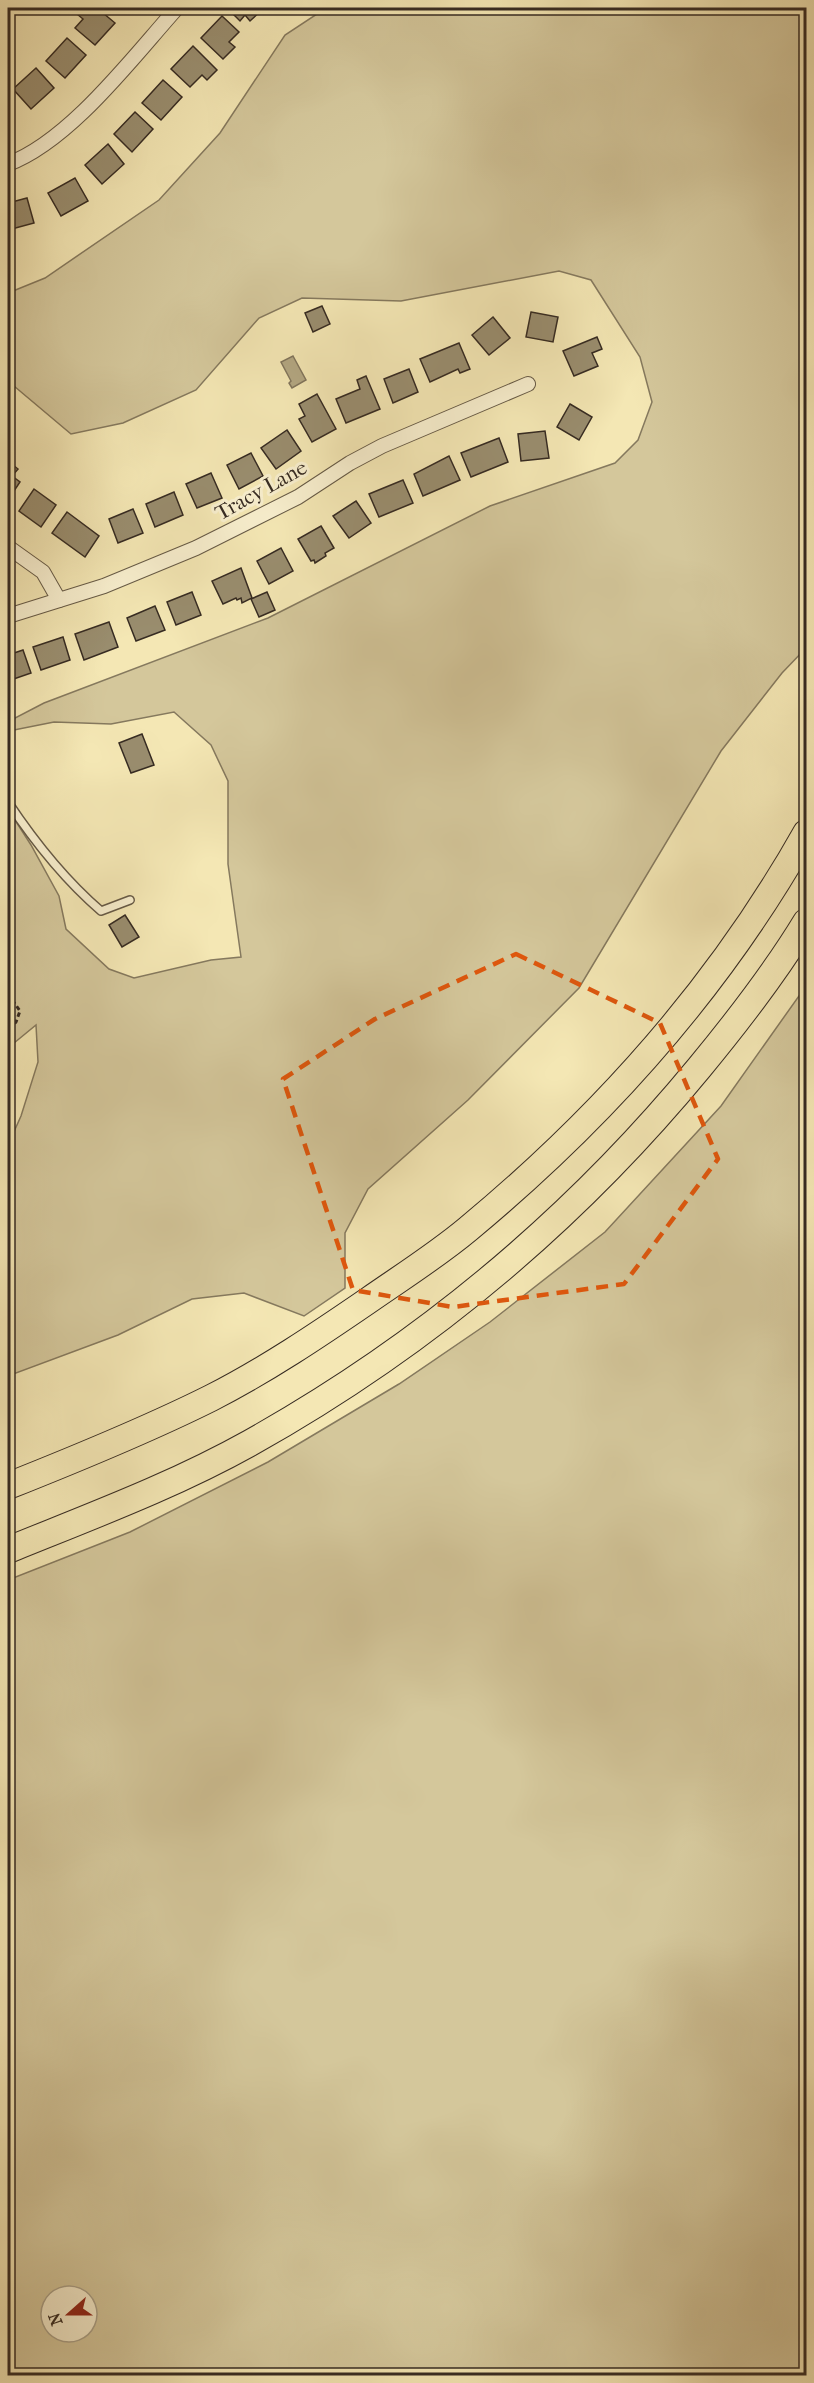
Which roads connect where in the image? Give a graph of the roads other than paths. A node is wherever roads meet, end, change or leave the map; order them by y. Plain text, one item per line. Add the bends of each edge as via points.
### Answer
1 (177, 8) edge
2 (8, 164) edge
3 (528, 384) dead end
4 (8, 547) edge
5 (59, 600) junction
6 (8, 616) edge
7 (8, 802) edge
8 (807, 833) edge
9 (130, 900) dead end
10 (807, 922) edge
11 (8, 1486) edge
12 (8, 1550) edge

1 - 2 street via 79,116
3 - 5 street, Tracy Lane via 382,446 298,497 202,545 104,586
4 - 5 street via 43,572
5 - 6 street, Tracy Lane
7 - 9 lane via 33,839 101,911
8 - 11 highway via 747,930 680,1020 550,1158 466,1231 314,1338 213,1397 101,1449
10 - 12 highway via 729,1031 622,1157 555,1223 422,1334 249,1443 166,1484

